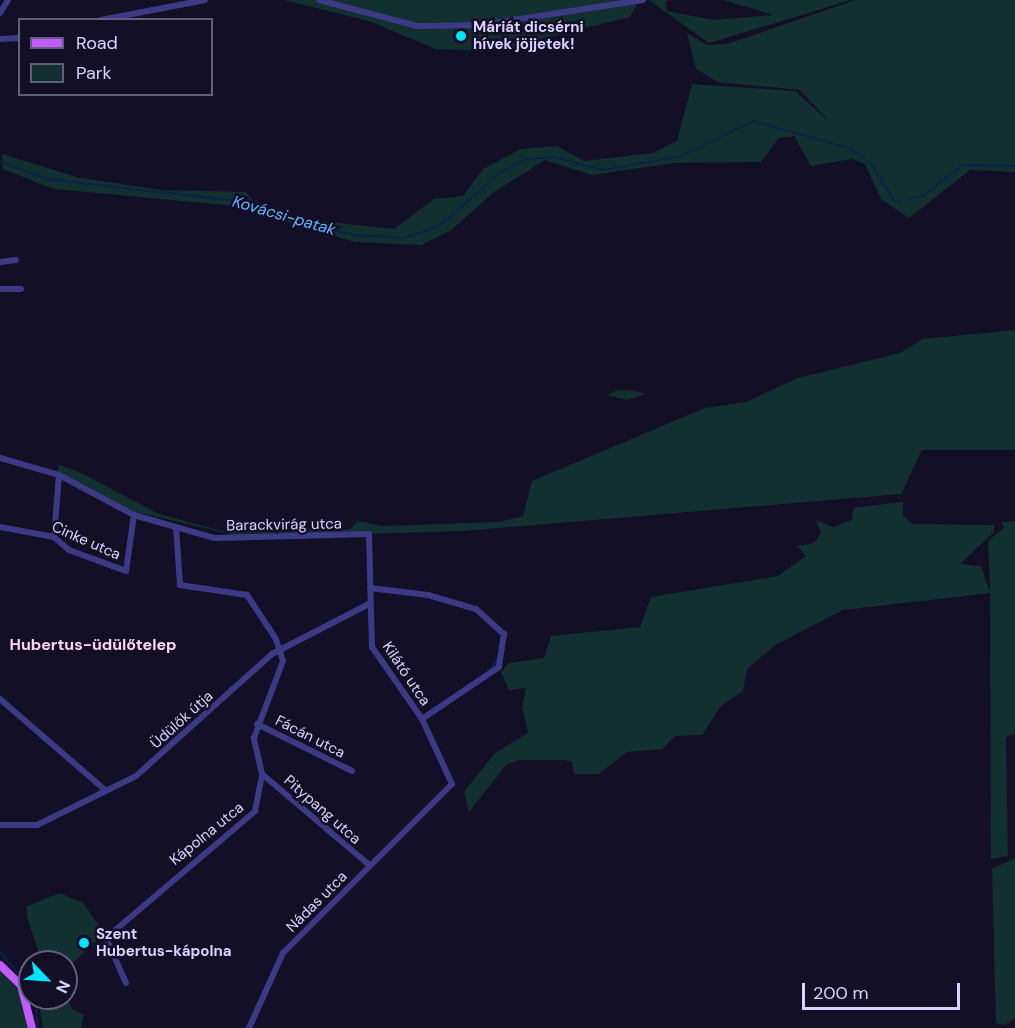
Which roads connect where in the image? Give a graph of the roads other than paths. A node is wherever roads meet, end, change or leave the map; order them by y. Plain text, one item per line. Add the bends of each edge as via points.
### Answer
1 (8, 0) edge
2 (205, 0) edge
3 (319, 0) edge
4 (643, 0) edge
5 (0, 13) edge
6 (111, 18) edge
7 (18, 38) edge
8 (0, 39) edge
9 (15, 260) dead end
10 (0, 262) edge
11 (0, 289) edge
12 (21, 289) dead end
13 (0, 458) edge
14 (59, 475) junction
15 (134, 514) junction
16 (0, 527) edge
17 (176, 527) junction
18 (369, 534) joint
19 (54, 537) junction
20 (370, 588) junction
21 (369, 604) junction
22 (282, 652) junction
23 (0, 699) edge
24 (422, 719) junction
25 (257, 724) junction
26 (352, 771) dead end
27 (262, 774) junction
28 (452, 784) joint
29 (105, 790) junction
30 (1, 822) edge
31 (367, 863) junction
32 (0, 965) edge
33 (126, 983) dead end
34 (32, 1028) edge
35 (249, 1028) edge

1 - 5 street
2 - 6 street
3 - 4 street via 417,26 481,25
7 - 8 street
9 - 10 street
11 - 12 street
13 - 14 street, Barackvirág utca
14 - 15 street, Barackvirág utca
14 - 19 street
15 - 17 street, Barackvirág utca
15 - 19 street, Cinke utca via 126,571 75,552
16 - 19 street, Cinke utca
17 - 18 street, Barackvirág utca via 236,540
17 - 22 street via 180,585 247,594
18 - 20 street, Kilátó utca
20 - 21 street, Kilátó utca
20 - 24 street via 428,595 476,609 504,634 499,667
21 - 22 street, Üdülők útja
21 - 24 street, Kilátó utca via 374,653
22 - 25 street, Kápolna utca via 282,666
22 - 29 street, Üdülők útja via 272,654 147,768
23 - 29 street
24 - 28 street, Kilátó utca
25 - 26 street, Fácán utca
25 - 27 street, Kápolna utca via 254,744
27 - 31 street, Pitypang utca
27 - 33 street, Kápolna utca via 260,797 250,818 176,874 105,942
28 - 31 street, Nádas utca
29 - 30 street, Üdülők útja via 37,825
31 - 35 street, Nádas utca via 283,954
32 - 34 main road via 21,985

